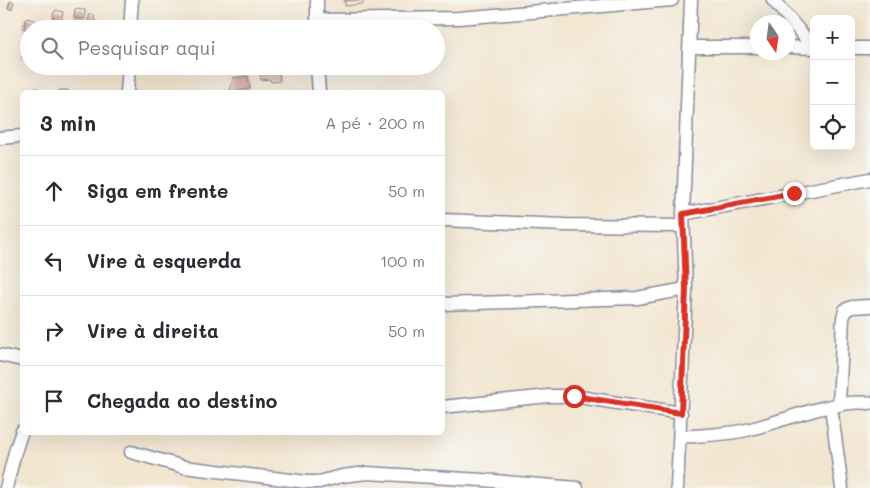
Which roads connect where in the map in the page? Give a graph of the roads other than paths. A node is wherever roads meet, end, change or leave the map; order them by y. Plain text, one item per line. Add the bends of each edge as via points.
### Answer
1 (132, 0) edge
2 (316, 0) edge
3 (672, 0) edge
4 (691, 0) edge
5 (773, 0) edge
6 (131, 20) edge
7 (318, 20) edge
8 (419, 20) edge
9 (810, 43) edge
10 (690, 47) junction
11 (750, 47) edge
12 (795, 47) edge
13 (810, 48) edge
14 (855, 48) edge
15 (870, 48) edge
16 (129, 75) edge
17 (318, 75) edge
18 (128, 90) edge
19 (319, 90) edge
20 (20, 136) edge
21 (0, 138) edge
22 (870, 179) edge
23 (445, 220) edge
24 (683, 220) junction
25 (686, 289) junction
26 (445, 304) edge
27 (870, 306) edge
28 (0, 355) edge
29 (20, 360) edge
30 (870, 403) edge
31 (835, 406) junction
32 (445, 407) edge
33 (681, 413) junction
34 (20, 435) edge
35 (680, 437) junction
36 (131, 452) dead end
37 (5, 468) edge
38 (6, 488) edge
39 (577, 488) edge
40 (677, 488) edge
41 (842, 488) edge

1 - 6 street
2 - 7 street
3 - 8 street
4 - 10 street
5 - 9 street
10 - 11 street
10 - 24 street
12 - 13 street
14 - 15 street
16 - 18 street
17 - 19 street
20 - 21 street
22 - 24 street
23 - 24 street via 565,225
24 - 25 street
25 - 26 street via 637,298
25 - 33 street
27 - 31 street via 845,310
28 - 29 street
30 - 31 street
31 - 35 street via 741,431
31 - 41 street
32 - 33 street via 574,396
33 - 35 street
34 - 37 street
35 - 40 street
36 - 39 street via 184,467 307,482 367,473
37 - 38 street

